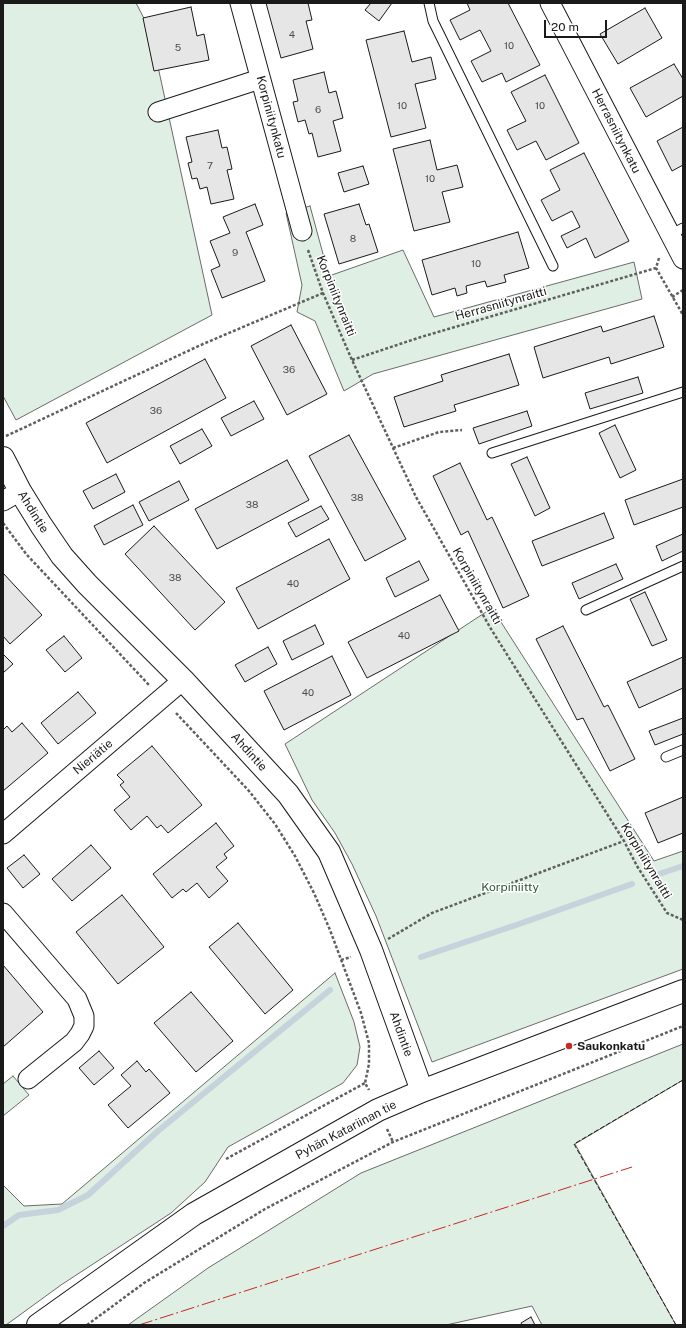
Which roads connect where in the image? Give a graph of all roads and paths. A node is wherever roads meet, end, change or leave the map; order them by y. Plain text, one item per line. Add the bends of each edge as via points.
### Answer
1 (240, 3) edge
2 (429, 3) edge
3 (550, 3) edge
4 (260, 80) junction
5 (158, 112) dead end
6 (302, 232) joint
7 (676, 232) edge
8 (683, 259) edge
9 (553, 266) dead end
10 (656, 268) dead end
11 (683, 290) edge
12 (323, 293) junction
13 (672, 297) dead end
14 (352, 360) junction
15 (683, 392) edge
16 (462, 430) dead end
17 (3, 438) edge
18 (394, 448) junction
19 (492, 452) dead end
20 (3, 458) edge
21 (12, 496) edge
22 (3, 524) edge
23 (683, 566) edge
24 (586, 610) dead end
25 (183, 680) junction
26 (162, 699) junction
27 (683, 750) edge
28 (666, 757) dead end
29 (3, 834) edge
30 (624, 841) junction
31 (3, 913) edge
32 (683, 920) edge
33 (371, 950) junction
34 (341, 960) junction
35 (683, 991) edge
36 (683, 1026) edge
37 (28, 1079) dead end
38 (365, 1083) junction
39 (422, 1091) junction
40 (378, 1110) junction
41 (393, 1142) junction
42 (226, 1159) dead end
43 (38, 1325) edge
44 (87, 1325) edge

1 - 4 street, Korpiniitynkatu
2 - 9 lane via 433,21
3 - 7 street, Herrasniitynkatu
4 - 5 street
4 - 6 street, Korpiniitynkatu
6 - 12 path, Korpiniitynraitti
7 - 8 street, Herrasniitynkatu
10 - 14 path, Herrasniitynraitti via 421,337
11 - 13 path
12 - 14 path, Korpiniitynraitti
12 - 17 path via 203,344
14 - 18 path, Korpiniitynraitti
15 - 19 lane
16 - 18 path via 439,432
18 - 30 path, Korpiniitynraitti via 416,497 491,629
20 - 21 street, Ahdintie
21 - 25 street, Ahdintie via 41,525 62,556 87,584
22 - 26 path via 27,555
23 - 24 lane
25 - 26 street, Nieriätie
25 - 33 street, Ahdintie via 288,794 329,852
26 - 29 street, Nieriätie
26 - 34 path via 249,791 275,824 314,893
27 - 28 lane
30 - 32 path, Korpiniitynraitti via 667,913
30 - 33 path via 432,913
31 - 37 street via 77,999 84,1016 84,1026 74,1042
33 - 34 path
33 - 39 street, Ahdintie
34 - 38 path via 361,1013 369,1043 369,1064
35 - 39 street, Pyhän Katariinan tie
36 - 41 path
38 - 40 path
38 - 42 path
39 - 40 street, Pyhän Katariinan tie
40 - 41 path
40 - 43 street, Pyhän Katariinan tie via 194,1214
41 - 44 path via 265,1208 144,1283

